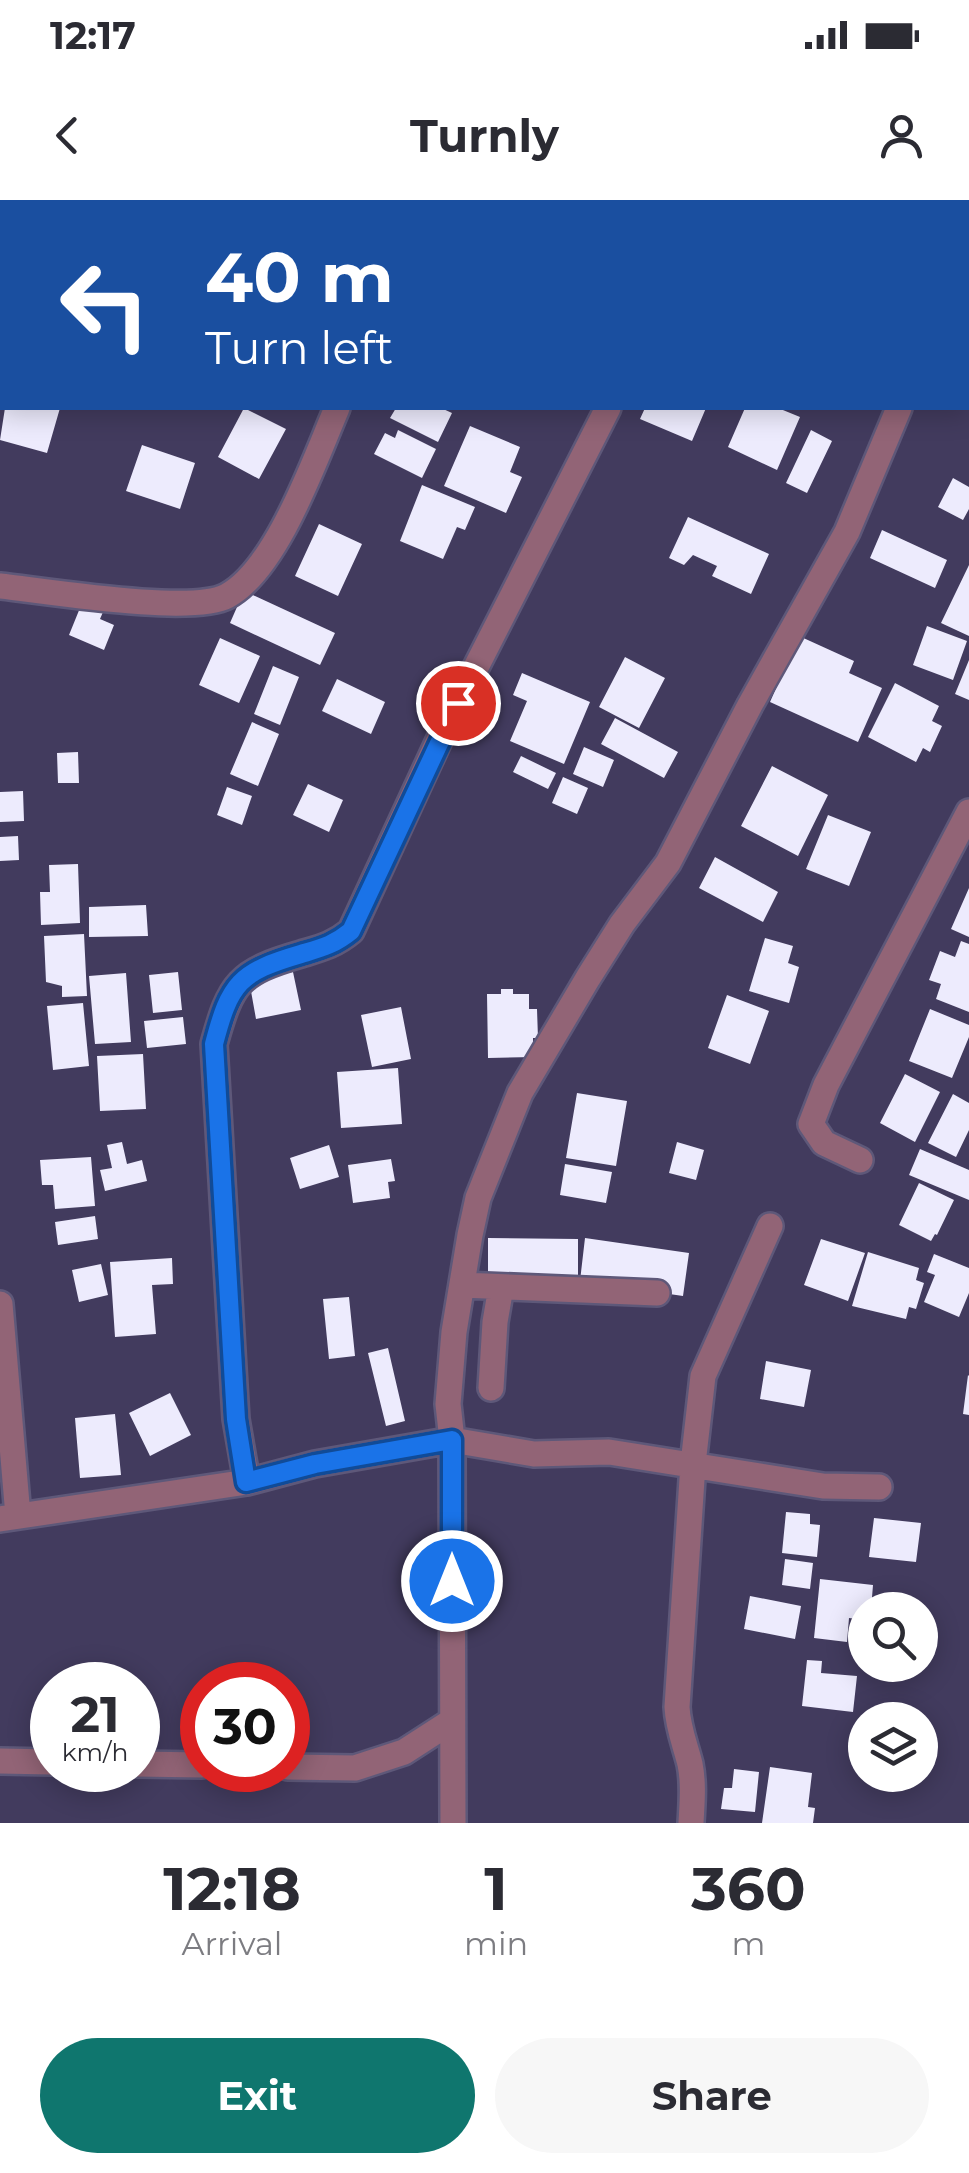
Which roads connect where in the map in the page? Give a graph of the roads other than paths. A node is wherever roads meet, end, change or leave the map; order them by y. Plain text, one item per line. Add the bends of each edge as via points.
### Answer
1 (333, 410) edge
2 (602, 410) edge
3 (898, 410) edge
4 (0, 586) edge
5 (969, 812) edge
6 (860, 1160) dead end
7 (770, 1226) dead end
8 (462, 1285) junction
9 (501, 1286) junction
10 (657, 1293) dead end
11 (0, 1304) edge
12 (491, 1388) dead end
13 (452, 1440) junction
14 (694, 1464) junction
15 (246, 1482) junction
16 (879, 1488) dead end
17 (9, 1518) edge
18 (452, 1721) junction
19 (0, 1761) edge
20 (30, 1762) edge
21 (310, 1767) edge
22 (453, 1823) edge
23 (691, 1823) edge

1 - 4 street via 291,517 253,573 226,597 187,605
2 - 15 street via 351,931 334,946 268,964 239,981 225,1003 214,1044 236,1419
3 - 8 street via 847,532 668,863 582,986 520,1093 478,1198
5 - 6 street via 826,1084 812,1124 824,1143
7 - 14 street via 704,1376
8 - 9 street
8 - 13 street via 448,1404
9 - 10 street
9 - 12 street
11 - 17 street
13 - 14 street via 534,1454 609,1452
13 - 15 street
13 - 18 street
14 - 16 street via 823,1486
14 - 23 street via 677,1707 690,1763
15 - 17 street
18 - 21 street via 404,1752 355,1768
18 - 22 street
19 - 20 street

